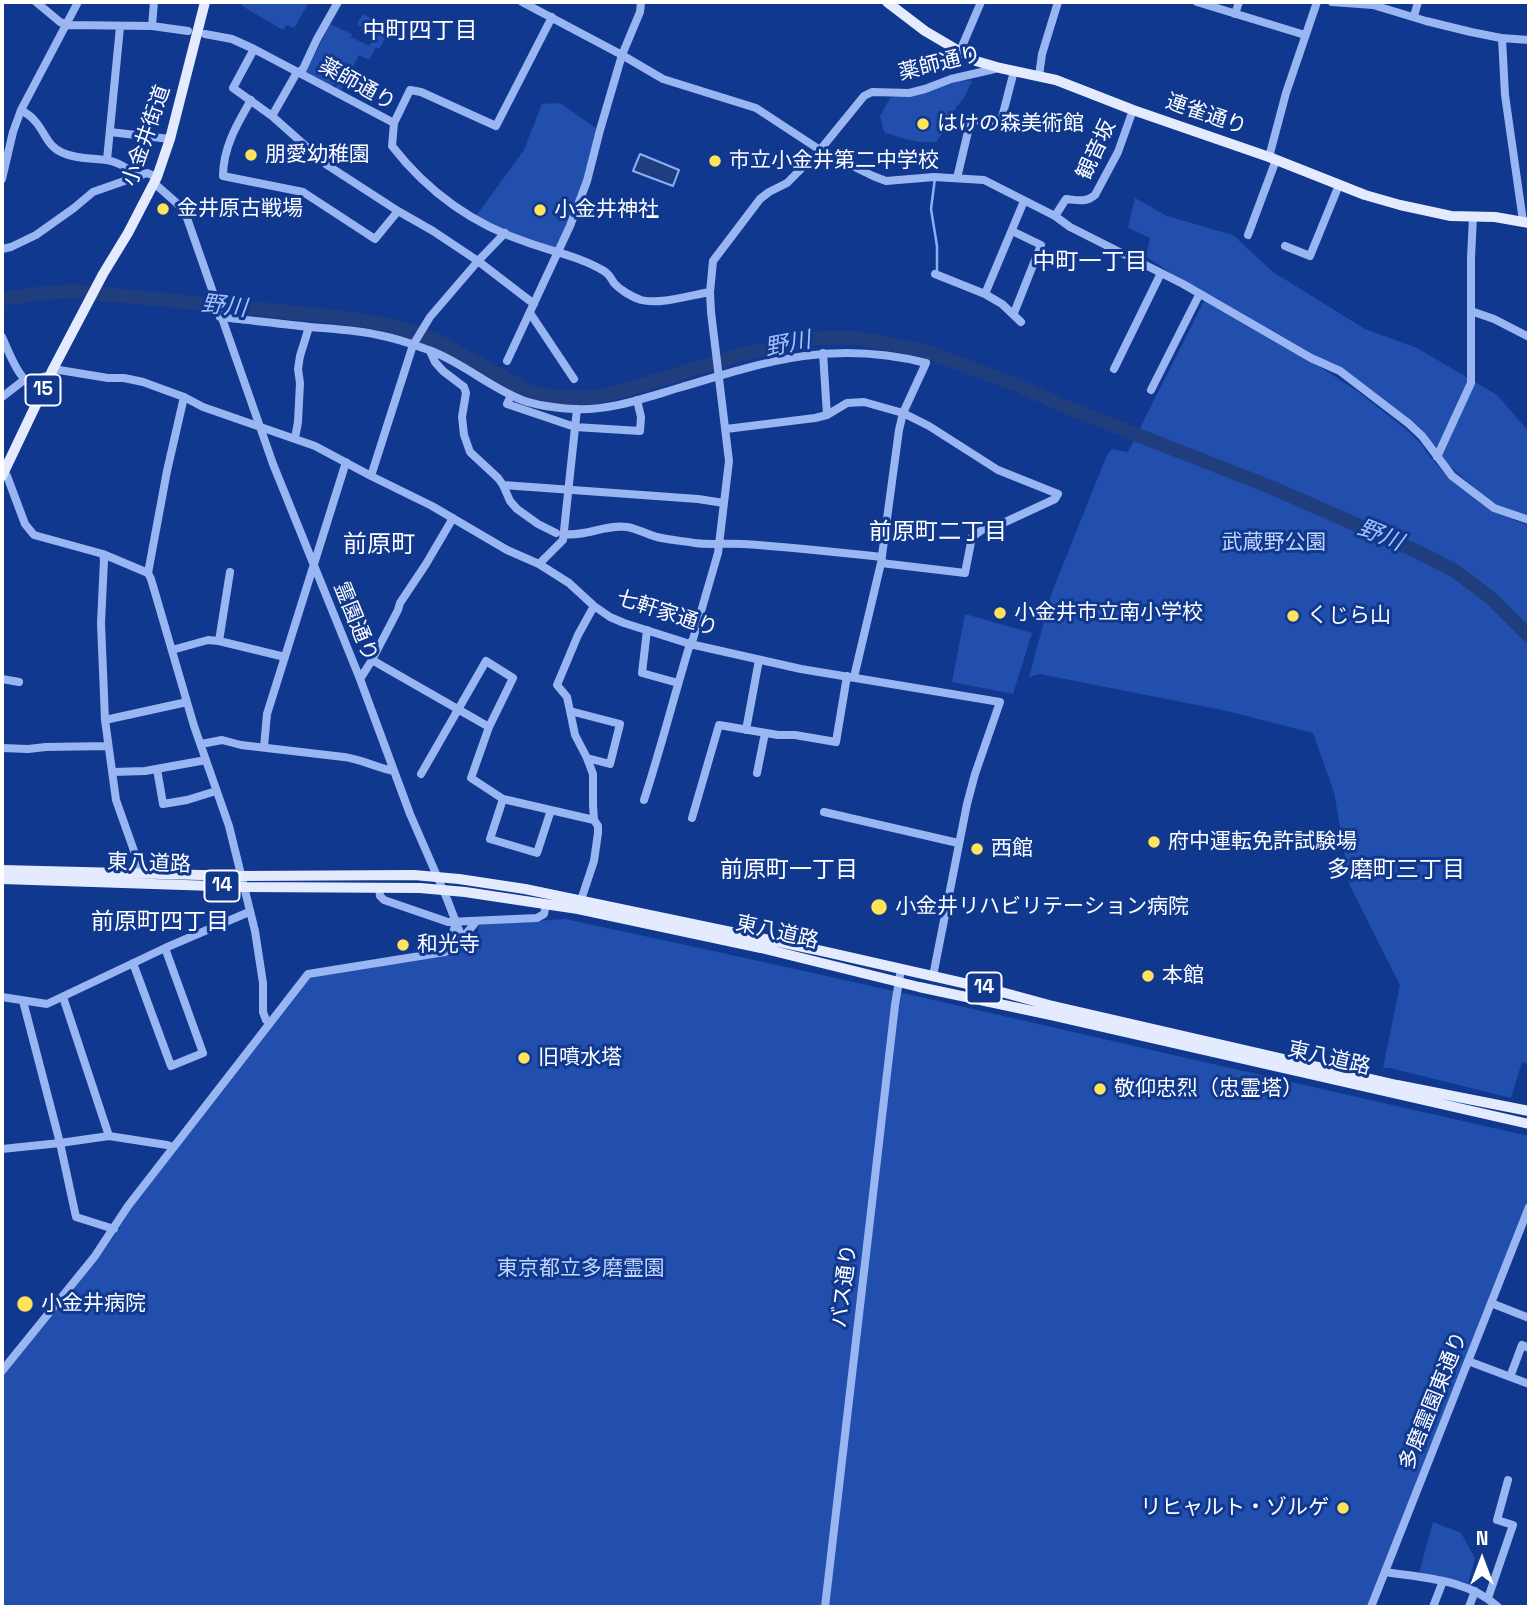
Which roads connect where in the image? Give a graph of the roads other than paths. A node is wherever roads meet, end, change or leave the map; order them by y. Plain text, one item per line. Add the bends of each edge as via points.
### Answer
1 (36, 2) edge
2 (78, 2) edge
3 (154, 2) edge
4 (205, 2) edge
5 (338, 2) edge
6 (522, 2) edge
7 (641, 2) edge
8 (981, 2) edge
9 (1058, 2) edge
10 (1197, 2) edge
11 (1240, 2) edge
12 (1317, 2) edge
13 (1332, 2) edge
14 (1418, 2) edge
15 (891, 3) edge
16 (1235, 14) junction
17 (1414, 16) junction
18 (552, 18) junction
19 (67, 25) junction
20 (152, 26) junction
21 (120, 27) junction
22 (188, 31) dead end
23 (205, 34) dead end
24 (1305, 35) junction
25 (1502, 38) junction
26 (1529, 40) edge
27 (254, 49) junction
28 (960, 51) junction
29 (622, 55) junction
30 (1000, 68) junction
31 (1014, 71) junction
32 (299, 73) junction
33 (1038, 76) junction
34 (251, 100) junction
35 (21, 110) junction
36 (1133, 110) junction
37 (272, 116) junction
38 (394, 123) junction
39 (2, 131) edge
40 (13, 132) junction
41 (110, 132) junction
42 (170, 139) junction
43 (820, 150) junction
44 (1273, 159) junction
45 (107, 160) junction
46 (3, 174) edge
47 (136, 176) junction
48 (957, 178) junction
49 (156, 180) junction
50 (1339, 185) junction
51 (1024, 201) junction
52 (398, 211) junction
53 (1055, 216) junction
54 (1473, 217) junction
55 (1526, 222) edge
56 (1012, 230) junction
57 (505, 233) junction
58 (1248, 235) dead end
59 (1285, 246) dead end
60 (2, 249) edge
61 (558, 251) junction
62 (478, 261) junction
63 (1161, 273) junction
64 (935, 274) dead end
65 (710, 292) junction
66 (985, 294) junction
67 (1199, 295) junction
68 (534, 304) junction
69 (1472, 311) junction
70 (530, 313) junction
71 (1014, 313) junction
72 (220, 317) junction
73 (1021, 322) dead end
74 (309, 327) junction
75 (2, 337) edge
76 (1529, 337) edge
77 (413, 345) junction
78 (430, 351) junction
79 (823, 353) junction
80 (507, 361) dead end
81 (1114, 369) dead end
82 (51, 373) junction
83 (719, 376) junction
84 (574, 379) dead end
85 (26, 381) junction
86 (1151, 390) dead end
87 (42, 392) junction
88 (511, 395) junction
89 (2, 397) edge
90 (184, 397) junction
91 (637, 400) junction
92 (576, 409) junction
93 (903, 413) junction
94 (827, 415) junction
95 (260, 427) junction
96 (575, 427) junction
97 (726, 429) junction
98 (295, 438) junction
99 (1437, 457) junction
100 (346, 462) junction
101 (2, 475) edge
102 (371, 476) junction
103 (503, 485) junction
104 (568, 489) junction
105 (724, 503) junction
106 (453, 518) junction
107 (1529, 520) edge
108 (560, 533) junction
109 (720, 542) junction
110 (103, 554) junction
111 (882, 560) junction
112 (313, 564) junction
113 (539, 564) junction
114 (148, 572) junction
115 (230, 572) dead end
116 (594, 606) junction
117 (647, 630) junction
118 (219, 641) junction
119 (690, 644) junction
120 (172, 650) junction
121 (285, 657) junction
122 (372, 660) junction
123 (759, 660) junction
124 (850, 677) junction
125 (2, 679) edge
126 (359, 679) junction
127 (19, 682) dead end
128 (678, 683) junction
129 (187, 702) junction
130 (458, 708) junction
131 (569, 711) junction
132 (104, 720) junction
133 (489, 727) junction
134 (746, 730) junction
135 (765, 733) junction
136 (201, 744) junction
137 (108, 746) junction
138 (264, 747) junction
139 (2, 748) edge
140 (587, 758) junction
141 (206, 760) junction
142 (157, 769) junction
143 (394, 771) junction
144 (113, 772) junction
145 (421, 774) dead end
146 (757, 774) dead end
147 (216, 791) junction
148 (503, 799) junction
149 (643, 800) dead end
150 (551, 810) junction
151 (824, 812) dead end
152 (692, 818) dead end
153 (594, 820) junction
154 (958, 843) junction
155 (2, 870) edge
156 (139, 874) junction
157 (241, 876) junction
158 (436, 876) junction
159 (2, 879) edge
160 (244, 887) junction
161 (379, 887) junction
162 (443, 890) junction
163 (581, 900) junction
164 (546, 905) junction
165 (249, 912) junction
166 (456, 922) junction
167 (476, 922) junction
168 (462, 938) junction
169 (165, 948) junction
170 (445, 952) junction
171 (133, 963) junction
172 (901, 969) junction
173 (931, 976) junction
174 (899, 982) junction
175 (2, 997) edge
176 (64, 997) junction
177 (23, 1001) junction
178 (986, 1001) junction
179 (269, 1023) junction
180 (1529, 1111) edge
181 (1529, 1124) edge
182 (108, 1136) junction
183 (60, 1143) junction
184 (173, 1147) junction
185 (2, 1149) edge
186 (1529, 1207) edge
187 (1527, 1221) edge
188 (114, 1228) junction
189 (1491, 1303) junction
190 (1529, 1318) edge
191 (1529, 1348) edge
192 (1468, 1361) junction
193 (2, 1371) edge
194 (1510, 1377) junction
195 (1529, 1384) edge
196 (1508, 1480) dead end
197 (1385, 1572) junction
198 (1443, 1581) junction
199 (1475, 1591) junction
200 (1488, 1598) junction
201 (825, 1607) edge
202 (1371, 1607) edge
203 (1433, 1607) edge
204 (1469, 1607) edge
205 (1498, 1607) edge

1 - 19 street
2 - 19 street
3 - 20 street
4 - 42 main road, 小金井街道 / 15
5 - 32 street
6 - 18 street
7 - 29 street
8 - 28 street
9 - 33 street
10 - 16 street
11 - 16 street
12 - 24 street
13 - 17 street via 1373,5
14 - 17 street
15 - 28 main road, 連雀通り via 925,31
16 - 24 street
17 - 25 street
18 - 29 street
18 - 38 street via 496,126 410,90
19 - 21 street
19 - 35 street
20 - 21 street
20 - 22 street
21 - 41 street
23 - 27 street, 薬師通り
24 - 44 street via 1286,93
25 - 26 street
25 - 55 street via 1505,95
27 - 32 street, 薬師通り
27 - 34 street via 233,88
28 - 30 main road, 連雀通り
29 - 43 street via 663,79 756,108
29 - 61 street via 587,181
30 - 31 main road, 連雀通り
30 - 43 street, 薬師通り via 909,93 872,92
31 - 33 main road, 連雀通り
31 - 48 street via 1000,125 971,119
32 - 37 street
32 - 38 street, 薬師通り
33 - 36 main road, 連雀通り
34 - 37 street
34 - 52 street via 227,148 223,176 303,192 374,239
35 - 40 street
35 - 45 street via 33,118 53,148
36 - 44 main road, 連雀通り
36 - 53 street, 観音坂 via 1095,195 1082,201 1066,199
37 - 52 street via 327,165
38 - 57 street, 薬師通り via 392,146 405,162 456,208
39 - 40 street
40 - 46 street
41 - 42 street
41 - 45 street
42 - 49 main road, 小金井街道 / 15
43 - 48 street via 886,181
43 - 65 street, 薬師通り via 787,183 760,199 713,261
44 - 50 main road, 連雀通り
44 - 58 street
45 - 47 street via 122,164
47 - 49 street via 147,173
47 - 60 street via 93,192 36,235
48 - 51 street via 984,180
49 - 72 street, 霊園通り via 183,212
49 - 82 main road, 小金井街道 / 15
50 - 54 main road, 連雀通り via 1400,205
50 - 59 street via 1310,256
51 - 53 street
51 - 56 street
52 - 62 street
53 - 63 street
54 - 55 main road, 連雀通り
54 - 69 street
56 - 66 street
56 - 71 street via 1041,245
57 - 61 street, 薬師通り
57 - 62 street
61 - 65 street, 薬師通り via 607,272 616,285 641,300
61 - 68 street
62 - 68 street
62 - 77 street
63 - 67 street
63 - 81 street
64 - 66 street
65 - 83 street
66 - 71 street
67 - 86 street
67 - 99 street via 1350,377 1422,436
68 - 70 street
69 - 76 street
69 - 99 street via 1471,383
70 - 80 street
70 - 84 street
71 - 73 street
72 - 74 street
72 - 95 street, 霊園通り
74 - 77 street via 384,336
74 - 98 street via 298,369
75 - 85 street
77 - 78 street
77 - 102 street
78 - 88 street
78 - 103 street via 443,371 464,387 462,417 470,452
79 - 83 street via 782,358
79 - 93 street via 873,353 926,363
79 - 94 street
82 - 85 street
82 - 87 main road, 15
82 - 90 street, 七軒家通り via 124,378
83 - 91 street
83 - 97 street
85 - 87 street
85 - 89 street
87 - 101 main road, 15
88 - 92 street
88 - 96 street via 507,404
90 - 95 street, 七軒家通り
90 - 114 street
91 - 92 street
91 - 96 street via 640,430
92 - 96 street
93 - 94 street via 864,402 847,403
93 - 111 street
93 - 111 street via 998,470 1058,494 972,537 965,573
94 - 97 street
95 - 98 street, 七軒家通り
95 - 112 street, 霊園通り
96 - 104 street
97 - 105 street via 729,461
98 - 100 street, 七軒家通り
99 - 107 street via 1452,476 1494,508
100 - 102 street, 七軒家通り
100 - 112 street
101 - 110 street via 8,476 25,524 34,535
102 - 106 street, 七軒家通り
103 - 104 street
103 - 108 street via 517,509
104 - 105 street
104 - 108 street
105 - 109 street
106 - 113 street, 七軒家通り
106 - 122 street via 400,603
108 - 109 street via 581,535 626,527 699,544
108 - 113 street via 563,540
109 - 111 street via 825,550
109 - 119 street
110 - 114 street
110 - 132 street
111 - 124 street
112 - 121 street
112 - 126 street, 霊園通り
113 - 116 street, 七軒家通り
114 - 120 street
115 - 118 street
116 - 117 street, 七軒家通り
116 - 131 street via 557,685
117 - 119 street, 七軒家通り
117 - 128 street via 642,673
118 - 120 street
118 - 121 street
119 - 123 street, 七軒家通り
119 - 128 street
120 - 129 street
121 - 138 street via 267,714
122 - 126 street
122 - 130 street
123 - 124 street, 七軒家通り
123 - 134 street
124 - 135 street via 836,742
124 - 154 street, 七軒家通り via 1000,702
125 - 127 street
126 - 143 street, 霊園通り
128 - 149 street
129 - 132 street
129 - 136 street
130 - 133 street
130 - 133 street via 486,661 513,678
130 - 145 street
131 - 140 street
131 - 140 street via 620,724 610,764
132 - 137 street
133 - 148 street via 471,778
134 - 135 street
134 - 152 street via 719,725
135 - 146 street
136 - 138 street via 222,740
136 - 141 street
137 - 139 street
137 - 144 street
138 - 143 street via 354,758
140 - 153 street via 593,774
141 - 142 street
141 - 147 street
142 - 144 street
142 - 147 street via 163,804
143 - 158 street, 霊園通り
144 - 156 street via 116,800
147 - 157 street
148 - 150 street
148 - 150 street via 490,839 537,853
150 - 153 street
151 - 154 street
153 - 163 street via 598,825 596,855
154 - 173 street, 七軒家通り
155 - 156 main road, 東八道路 / 14
156 - 157 main road, 東八道路 / 14
157 - 158 main road, 東八道路 / 14
157 - 160 street
158 - 162 street, 霊園通り
158 - 163 main road, 東八道路 / 14
159 - 160 main road, 東八道路 / 14
160 - 161 main road, 東八道路 / 14
160 - 165 street
161 - 162 main road, 東八道路 / 14
161 - 166 street via 384,900
162 - 164 main road, 東八道路 / 14
162 - 166 street, 霊園通り
163 - 172 main road, 東八道路 / 14
164 - 167 street via 537,918
164 - 174 main road, 東八道路 / 14 via 748,945
165 - 169 street
165 - 179 street
166 - 167 street
166 - 168 street, 霊園通り
166 - 170 street
167 - 168 street
168 - 170 street
169 - 171 street
169 - 171 street via 202,1053 171,1066
170 - 179 street via 308,974
171 - 176 street
172 - 173 main road, 東八道路 / 14
172 - 174 street, バス通り
173 - 178 main road via 927,979 930,983
173 - 180 main road, 東八道路 / 14
174 - 178 main road, 東八道路 / 14
174 - 201 street, バス通り
175 - 177 street
176 - 177 street via 47,1004
176 - 182 street
177 - 183 street
178 - 181 main road, 東八道路 / 14
179 - 184 street
182 - 183 street
182 - 184 street
183 - 185 street
183 - 188 street via 76,1217
184 - 188 street
186 - 187 street, 多磨霊園東通り
187 - 189 street, 多磨霊園東通り
188 - 193 street
189 - 190 street
189 - 192 street, 多磨霊園東通り
191 - 194 street via 1522,1345
192 - 194 street
192 - 197 street, 多磨霊園東通り
194 - 195 street
196 - 200 street via 1497,1520 1513,1525
197 - 198 street
197 - 202 street, 多磨霊園東通り
198 - 199 street
198 - 203 street
199 - 200 street
199 - 204 street
200 - 205 street

